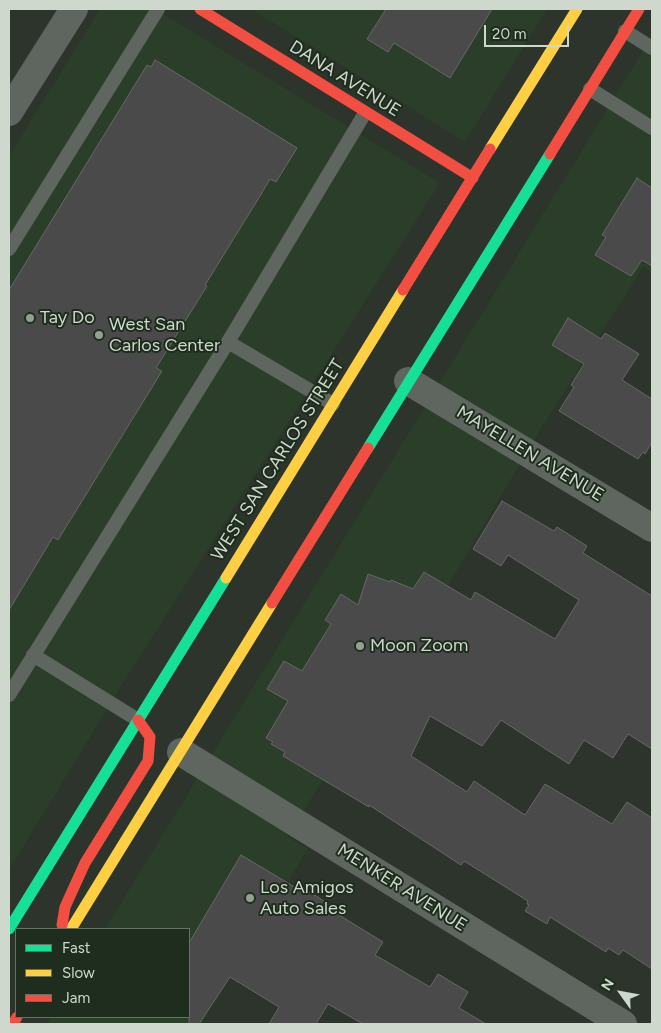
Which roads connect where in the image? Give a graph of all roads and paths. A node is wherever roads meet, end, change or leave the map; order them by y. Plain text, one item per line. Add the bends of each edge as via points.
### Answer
1 (74, 9) edge
2 (158, 9) edge
3 (200, 9) edge
4 (577, 9) edge
5 (639, 9) edge
6 (625, 31) junction
7 (652, 48) edge
8 (590, 89) junction
9 (9, 112) edge
10 (365, 113) junction
11 (652, 128) edge
12 (472, 178) junction
13 (9, 249) edge
14 (228, 342) junction
15 (408, 381) junction
16 (333, 404) junction
17 (652, 528) edge
18 (34, 655) junction
19 (9, 695) edge
20 (138, 720) junction
21 (181, 752) junction
22 (61, 928) edge
23 (72, 928) edge
24 (9, 929) edge
25 (623, 1024) edge

1 - 9 street
2 - 13 lane
3 - 10 main road, DANA AVENUE
4 - 12 main road, WEST SAN CARLOS STREET
5 - 6 main road
6 - 7 lane
6 - 8 main road
8 - 11 lane
8 - 15 main road
10 - 12 main road, DANA AVENUE
10 - 14 lane
12 - 16 main road, WEST SAN CARLOS STREET
14 - 16 lane
14 - 18 lane
15 - 17 street, MAYELLEN AVENUE
15 - 21 main road
16 - 20 main road, WEST SAN CARLOS STREET
18 - 19 lane
18 - 20 lane
20 - 22 main road via 150,738 148,760 85,862 65,907
20 - 24 main road, WEST SAN CARLOS STREET
21 - 23 main road
21 - 25 street, MENKER AVENUE

